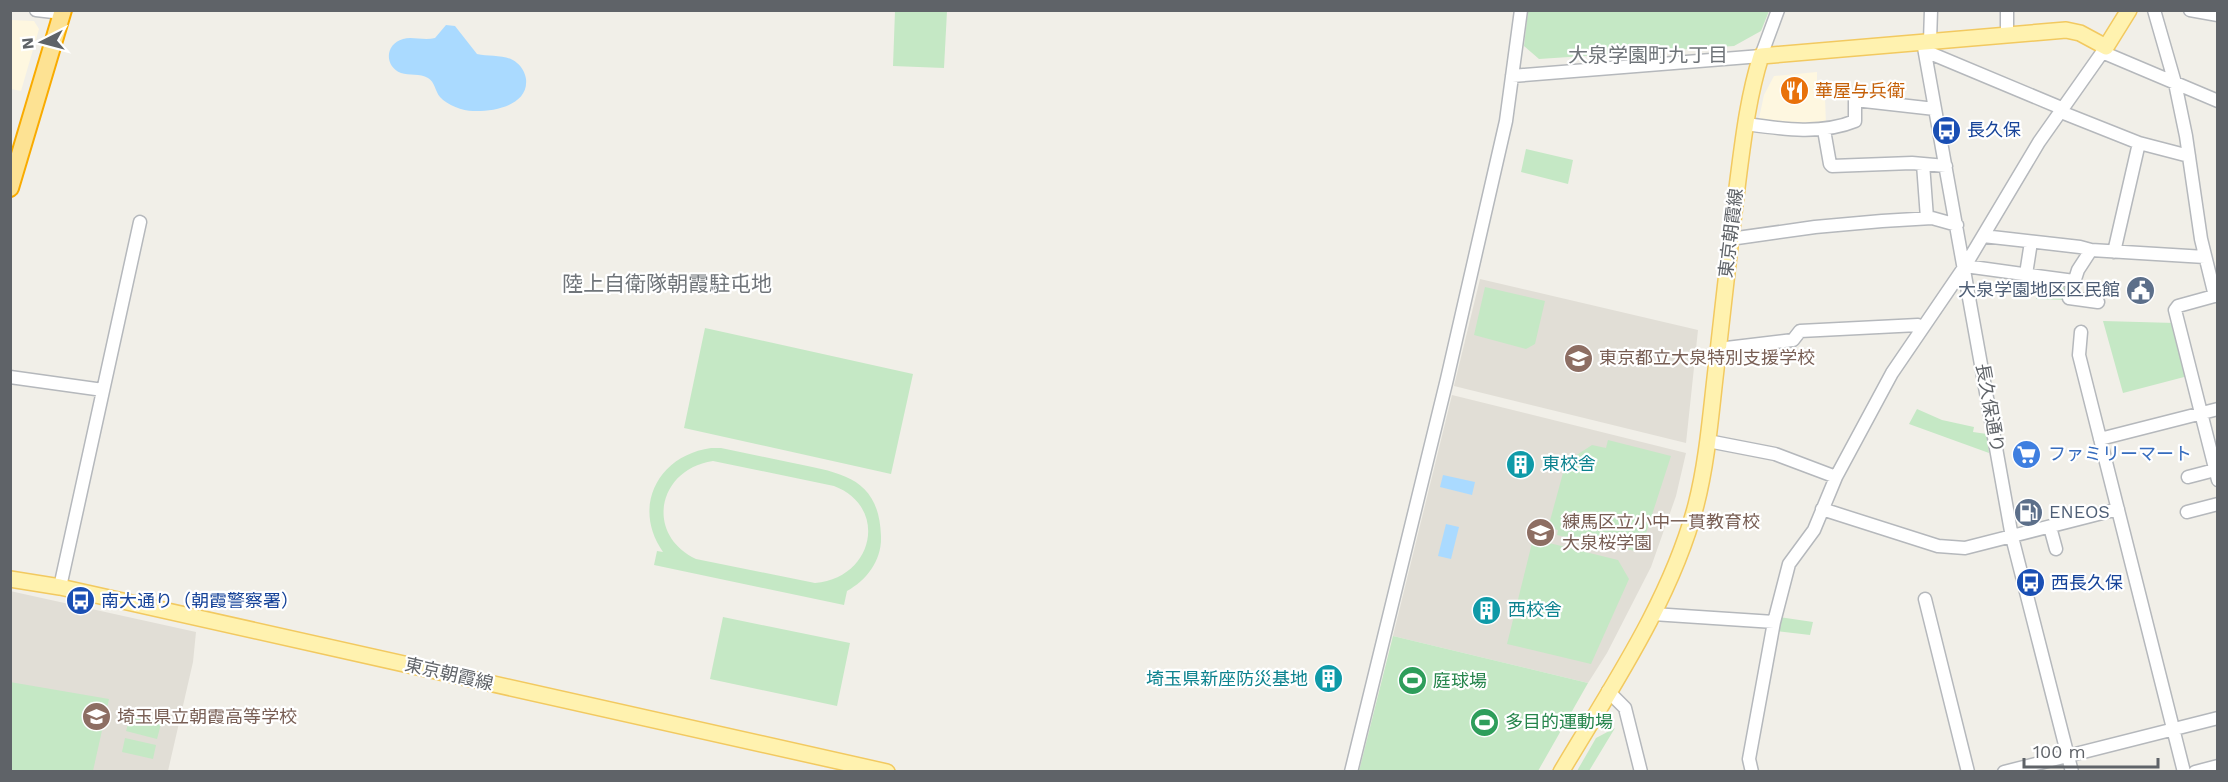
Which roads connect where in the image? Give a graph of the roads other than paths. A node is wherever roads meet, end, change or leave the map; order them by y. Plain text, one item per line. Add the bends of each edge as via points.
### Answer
1 (36, 10) edge
2 (1521, 10) edge
3 (1778, 10) edge
4 (1931, 10) edge
5 (2007, 10) edge
6 (2129, 10) edge
7 (2154, 10) edge
8 (2190, 10) edge
9 (58, 12) edge
10 (2217, 15) edge
11 (2007, 34) junction
12 (1926, 44) junction
13 (2104, 50) junction
14 (1761, 56) junction
15 (1512, 76) junction
16 (2175, 83) junction
17 (2217, 101) edge
18 (1935, 109) junction
19 (2062, 111) junction
20 (1746, 124) junction
21 (1824, 130) junction
22 (2139, 143) junction
23 (2189, 156) junction
24 (10, 159) edge
25 (1923, 164) junction
26 (1946, 166) junction
27 (11, 187) edge
28 (1927, 218) junction
29 (140, 222) dead end
30 (1957, 225) junction
31 (1983, 236) junction
32 (1730, 239) junction
33 (2031, 242) junction
34 (2091, 250) junction
35 (2114, 252) junction
36 (2205, 257) junction
37 (1965, 266) junction
38 (2026, 274) junction
39 (2074, 281) junction
40 (2216, 296) edge
41 (2098, 302) dead end
42 (1922, 327) junction
43 (2081, 332) dead end
44 (1718, 349) junction
45 (10, 377) edge
46 (103, 390) junction
47 (2217, 409) edge
48 (2201, 414) junction
49 (2100, 440) junction
50 (1708, 441) junction
51 (2216, 473) edge
52 (1836, 477) junction
53 (2188, 477) dead end
54 (2217, 504) edge
55 (1822, 509) junction
56 (2118, 509) junction
57 (2187, 512) dead end
58 (2050, 527) junction
59 (2012, 537) junction
60 (2056, 549) dead end
61 (10, 579) edge
62 (60, 586) junction
63 (1925, 599) dead end
64 (1653, 614) junction
65 (1774, 622) junction
66 (1608, 691) junction
67 (2217, 718) edge
68 (2173, 729) junction
69 (2068, 756) junction
70 (2217, 766) edge
71 (887, 771) edge
72 (1351, 771) edge
73 (1561, 771) edge
74 (1641, 771) edge
75 (1752, 771) edge
76 (1968, 771) edge
77 (2004, 771) edge
78 (2072, 771) edge
79 (2184, 771) edge
80 (2194, 771) edge

1 - 9 street
2 - 15 street
3 - 14 street
4 - 12 street, 長久保通り
5 - 11 street
6 - 13 main road
7 - 16 street
8 - 10 street
9 - 24 highway
9 - 27 highway
11 - 12 main road
11 - 13 main road via 2073,30
12 - 14 main road
12 - 18 street, 長久保通り
12 - 19 street
13 - 16 street
13 - 19 street
14 - 15 street
14 - 20 main road, 東京朝霞線
15 - 72 street via 1506,121 1447,379
16 - 17 street
16 - 23 street
18 - 21 street via 1855,100 1855,121
18 - 26 street, 長久保通り
19 - 22 street
19 - 31 street via 2012,184
20 - 21 street
20 - 32 main road, 東京朝霞線
21 - 25 street via 1832,166
22 - 23 street
22 - 35 street
23 - 36 street
25 - 26 street
25 - 28 street
26 - 30 street, 長久保通り
28 - 30 street
28 - 32 street
29 - 46 street
30 - 37 street, 長久保通り
31 - 33 street
31 - 37 street
32 - 44 main road, 東京朝霞線
33 - 34 street
33 - 38 street
34 - 35 street
34 - 39 street
35 - 36 street
36 - 40 street
37 - 38 street
37 - 42 street
37 - 59 street, 長久保通り
38 - 39 street
39 - 41 street via 2069,298
40 - 48 street via 2175,310
42 - 44 street via 1800,331 1793,340
42 - 52 street via 1876,400
43 - 49 street via 2079,355
44 - 50 main road, 東京朝霞線
45 - 46 street
46 - 62 street
47 - 48 street
48 - 49 street
48 - 51 street
49 - 56 street
50 - 52 street via 1775,454
50 - 64 main road, 東京朝霞線 via 1692,515
51 - 53 street
52 - 55 street
54 - 57 street
55 - 59 street via 1938,546 1965,548
55 - 65 street via 1814,530 1789,564
56 - 58 street
56 - 68 street
58 - 59 street
58 - 60 street
59 - 69 street, 長久保通り
61 - 62 main road, 東京朝霞線
62 - 71 main road, 東京朝霞線
63 - 76 street
64 - 65 street
64 - 66 main road, 東京朝霞線
65 - 75 street via 1749,759
66 - 73 main road, 東京朝霞線
66 - 74 street via 1625,708
67 - 68 street
68 - 69 street
68 - 79 street
69 - 77 street
69 - 78 street, 長久保通り
70 - 80 street

